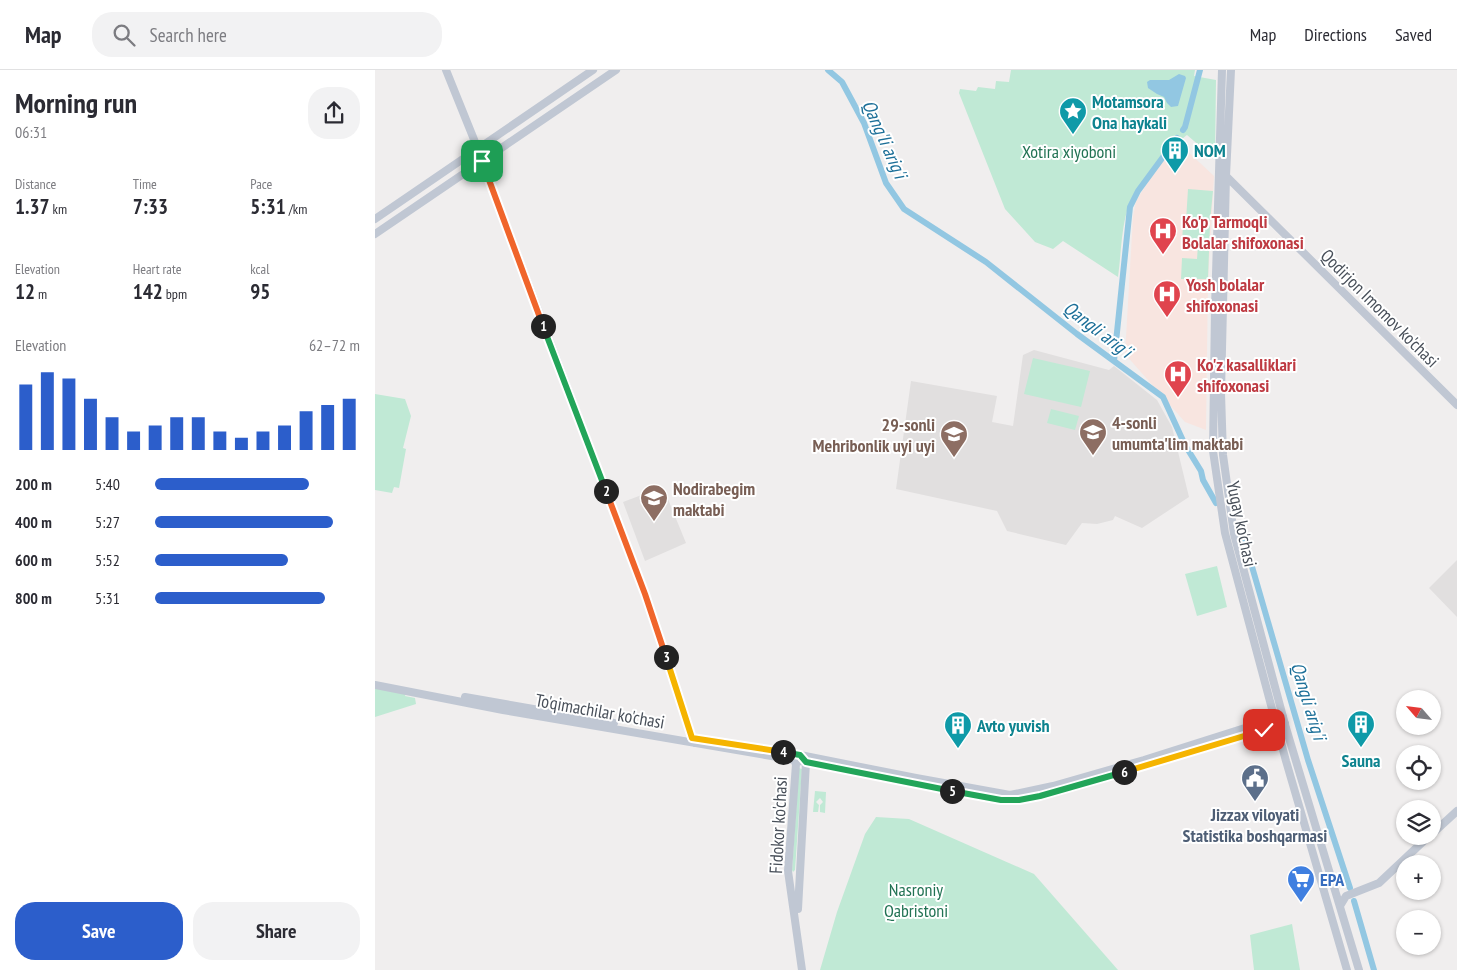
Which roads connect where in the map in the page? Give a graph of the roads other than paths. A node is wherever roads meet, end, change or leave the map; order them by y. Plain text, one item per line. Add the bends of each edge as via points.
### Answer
1 (446, 70) edge
2 (593, 70) edge
3 (616, 70) edge
4 (1222, 70) edge
5 (1231, 70) edge
6 (478, 150) junction
7 (482, 161) junction
8 (1218, 169) junction
9 (1226, 176) junction
10 (375, 219) edge
11 (375, 234) edge
12 (1457, 405) edge
13 (375, 680) edge
14 (375, 685) edge
15 (1280, 721) junction
16 (693, 740) junction
17 (795, 756) junction
18 (806, 762) junction
19 (1457, 811) edge
20 (1441, 826) edge
21 (1419, 845) edge
22 (1335, 890) junction
23 (1346, 896) junction
24 (1340, 906) junction
25 (797, 929) junction
26 (802, 970) edge
27 (1347, 970) edge
28 (1359, 970) edge

1 - 6 main road
2 - 6 main road
3 - 7 main road
4 - 8 main road, Yugay ko'chasi
5 - 9 main road, Yugay ko'chasi
6 - 7 main road
6 - 10 main road
7 - 11 main road
7 - 16 main road via 645,594
8 - 9 main road, Qodirjon Imomov ko'chasi
8 - 15 main road, Yugay ko'chasi via 1213,451 1225,533
9 - 12 main road, Qodirjon Imomov ko'chasi
9 - 15 main road, Yugay ko'chasi via 1221,394 1223,455 1234,534
13 - 16 main road, To'qimachilar ko'chasi
14 - 16 main road, To'qimachilar ko'chasi via 503,710
15 - 17 main road, To'qimachilar ko'chasi via 1053,786 1010,795
15 - 18 main road, To'qimachilar ko'chasi via 1199,750 1040,796 1010,801
15 - 22 main road, Yugay ko'chasi
15 - 27 main road, Yugay ko'chasi
16 - 17 main road, To'qimachilar ko'chasi
17 - 18 main road, To'qimachilar ko'chasi
17 - 25 main road, Fidokor ko'chasi via 788,871
18 - 25 main road, Fidokor ko'chasi
19 - 20 main road
21 - 23 main road via 1379,883
22 - 23 main road
22 - 24 main road, Yugay ko'chasi
23 - 24 main road
24 - 28 main road, Yugay ko'chasi
25 - 26 main road, Fidokor ko'chasi

